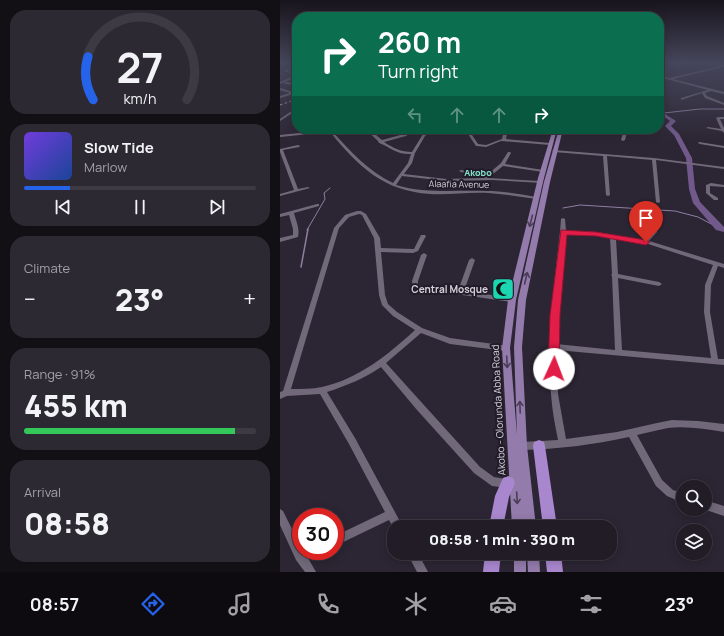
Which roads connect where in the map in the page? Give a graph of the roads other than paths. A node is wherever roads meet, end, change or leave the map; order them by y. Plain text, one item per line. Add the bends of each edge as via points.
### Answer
1 (280, 89) edge
2 (705, 89) edge
3 (710, 90) junction
4 (292, 92) edge
5 (702, 92) junction
6 (724, 93) edge
7 (292, 94) edge
8 (280, 97) edge
9 (682, 99) dead end
10 (724, 104) edge
11 (292, 112) edge
12 (724, 118) edge
13 (280, 120) edge
14 (708, 128) dead end
15 (723, 130) edge
16 (299, 134) edge
17 (333, 134) edge
18 (372, 134) edge
19 (406, 134) edge
20 (425, 134) edge
21 (471, 134) edge
22 (505, 134) edge
23 (553, 134) edge
24 (559, 134) edge
25 (625, 134) edge
26 (280, 136) edge
27 (504, 140) junction
28 (623, 140) dead end
29 (380, 142) junction
30 (700, 143) dead end
31 (550, 144) junction
32 (298, 146) dead end
33 (724, 147) edge
34 (280, 150) edge
35 (554, 151) junction
36 (413, 153) junction
37 (509, 153) dead end
38 (605, 155) junction
39 (654, 159) junction
40 (502, 165) junction
41 (724, 168) edge
42 (461, 171) dead end
43 (402, 175) junction
44 (543, 177) junction
45 (486, 178) junction
46 (394, 185) junction
47 (724, 186) edge
48 (308, 188) dead end
49 (298, 191) junction
50 (280, 195) edge
51 (608, 195) dead end
52 (536, 198) junction
53 (716, 199) dead end
54 (658, 202) dead end
55 (317, 205) dead end
56 (290, 213) junction
57 (657, 213) dead end
58 (280, 216) edge
59 (563, 219) dead end
60 (563, 232) junction
61 (423, 236) dead end
62 (614, 237) junction
63 (280, 240) edge
64 (646, 242) junction
65 (379, 250) junction
66 (424, 255) dead end
67 (472, 260) dead end
68 (716, 264) junction
69 (724, 266) edge
70 (614, 275) junction
71 (659, 284) dead end
72 (461, 292) junction
73 (512, 300) junction
74 (510, 309) junction
75 (521, 310) junction
76 (420, 330) junction
77 (554, 347) junction
78 (506, 348) junction
79 (618, 352) junction
80 (715, 361) junction
81 (724, 362) edge
82 (382, 363) junction
83 (322, 390) junction
84 (283, 395) edge
85 (724, 428) edge
86 (631, 433) junction
87 (563, 444) junction
88 (522, 446) junction
89 (539, 446) junction
90 (511, 478) junction
91 (676, 495) edge
92 (712, 507) edge
93 (724, 511) edge
94 (280, 514) edge
95 (390, 514) junction
96 (394, 520) edge
97 (497, 520) edge
98 (517, 520) edge
99 (529, 520) edge
100 (549, 520) edge
101 (344, 537) edge
102 (292, 539) edge
103 (303, 560) edge
104 (416, 560) edge
105 (492, 560) edge
106 (520, 560) edge
107 (533, 560) edge
108 (554, 560) edge
109 (311, 572) edge
110 (423, 572) edge
111 (491, 572) edge
112 (520, 572) edge
113 (534, 572) edge
114 (555, 572) edge

1 - 4 street
2 - 3 street
3 - 5 street
3 - 6 street
5 - 9 street
5 - 10 street via 706,97
7 - 8 street
11 - 13 street
12 - 15 street via 718,118
14 - 15 street
16 - 26 street
17 - 46 street, Alaafia Avenue via 351,156 380,178
18 - 29 street
19 - 29 street
20 - 36 street
21 - 27 street via 476,145 482,146
22 - 27 street
23 - 31 main road, Akobo - Olorunda Abba Road
24 - 35 main road, Akobo - Olorunda Abba Road
25 - 28 street
27 - 31 street
29 - 36 street via 404,153
30 - 33 street
31 - 44 main road, Akobo - Olorunda Abba Road
32 - 34 street
34 - 49 street
35 - 38 street
35 - 44 main road, Akobo - Olorunda Abba Road
36 - 43 street
37 - 40 street
38 - 39 street
38 - 51 street
39 - 41 street
39 - 54 street
40 - 44 street
40 - 45 street
42 - 45 street
43 - 45 street via 446,180
43 - 46 street
44 - 45 street
44 - 52 main road, Akobo - Olorunda Abba Road
75 -> 44 main road, Akobo - Olorunda Abba Road
46 - 52 street, Alaafia Avenue via 429,192 487,192
47 - 53 street via 708,184 708,193
48 - 49 street
49 - 50 street
52 -> 73 main road, Akobo - Olorunda Abba Road
55 - 56 street
56 - 58 street
56 - 63 street via 296,236
57 - 64 street via 654,232
59 - 60 street
60 - 62 street
60 - 77 street
61 - 65 street via 413,251
62 - 64 street
62 - 70 street
64 - 68 street
65 - 76 street via 385,305
65 - 84 street via 377,238 362,212 347,216 340,223
66 - 72 street via 415,287
67 - 72 street
68 - 69 street
68 - 80 street via 708,285 708,312
70 - 71 street
70 - 79 street
72 - 73 street
73 - 74 main road, Akobo - Olorunda Abba Road
74 - 75 main road
74 - 78 main road, Akobo - Olorunda Abba Road
88 -> 75 main road, Akobo - Olorunda Abba Road via 518,348
76 - 78 street via 450,341
76 - 82 street
77 - 79 street
77 - 87 street via 554,386
78 -> 90 main road, Akobo - Olorunda Abba Road
79 - 80 street
80 - 81 street
82 - 83 street via 356,378
82 - 90 street via 477,470 492,481
83 - 84 street
83 - 95 street
85 - 86 street via 673,424 654,426
86 - 87 street
86 - 91 street via 659,484
87 - 89 street
88 - 89 street
88 - 99 main road, Akobo - Olorunda Abba Road
89 - 100 highway
90 - 97 highway via 502,496
90 -> 98 main road, Akobo - Olorunda Abba Road
92 - 93 street
94 - 102 street
95 - 96 street
95 - 101 street
103 - 109 street
104 - 110 street
105 - 111 highway
106 - 112 main road
107 - 113 main road
108 - 114 highway

